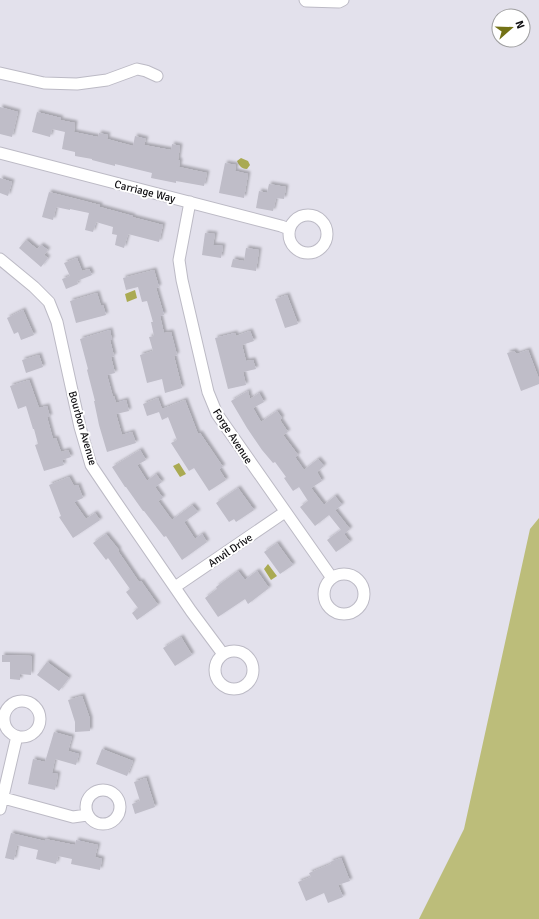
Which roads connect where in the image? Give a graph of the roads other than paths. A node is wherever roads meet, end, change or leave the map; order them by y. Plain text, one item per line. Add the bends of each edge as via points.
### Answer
1 (305, 0) edge
2 (342, 0) edge
3 (0, 73) edge
4 (156, 76) dead end
5 (0, 153) edge
6 (190, 202) junction
7 (289, 229) dead end
8 (0, 259) edge
9 (285, 512) junction
10 (332, 578) dead end
11 (175, 587) junction
12 (223, 654) dead end
13 (17, 736) dead end
14 (2, 798) edge
15 (0, 809) edge
16 (87, 815) dead end

1 - 2 street
3 - 4 street via 44,83 77,84 107,80 137,69
5 - 6 street, Carriage Way
6 - 7 street, Carriage Way
6 - 9 street, Forge Avenue via 179,260 208,392 217,414
8 - 11 street, Bourbon Avenue via 50,302 91,464
9 - 10 street, Forge Avenue
9 - 11 street, Anvil Drive
11 - 12 street, Bourbon Avenue
13 - 14 street
14 - 15 street
14 - 16 street via 73,818

